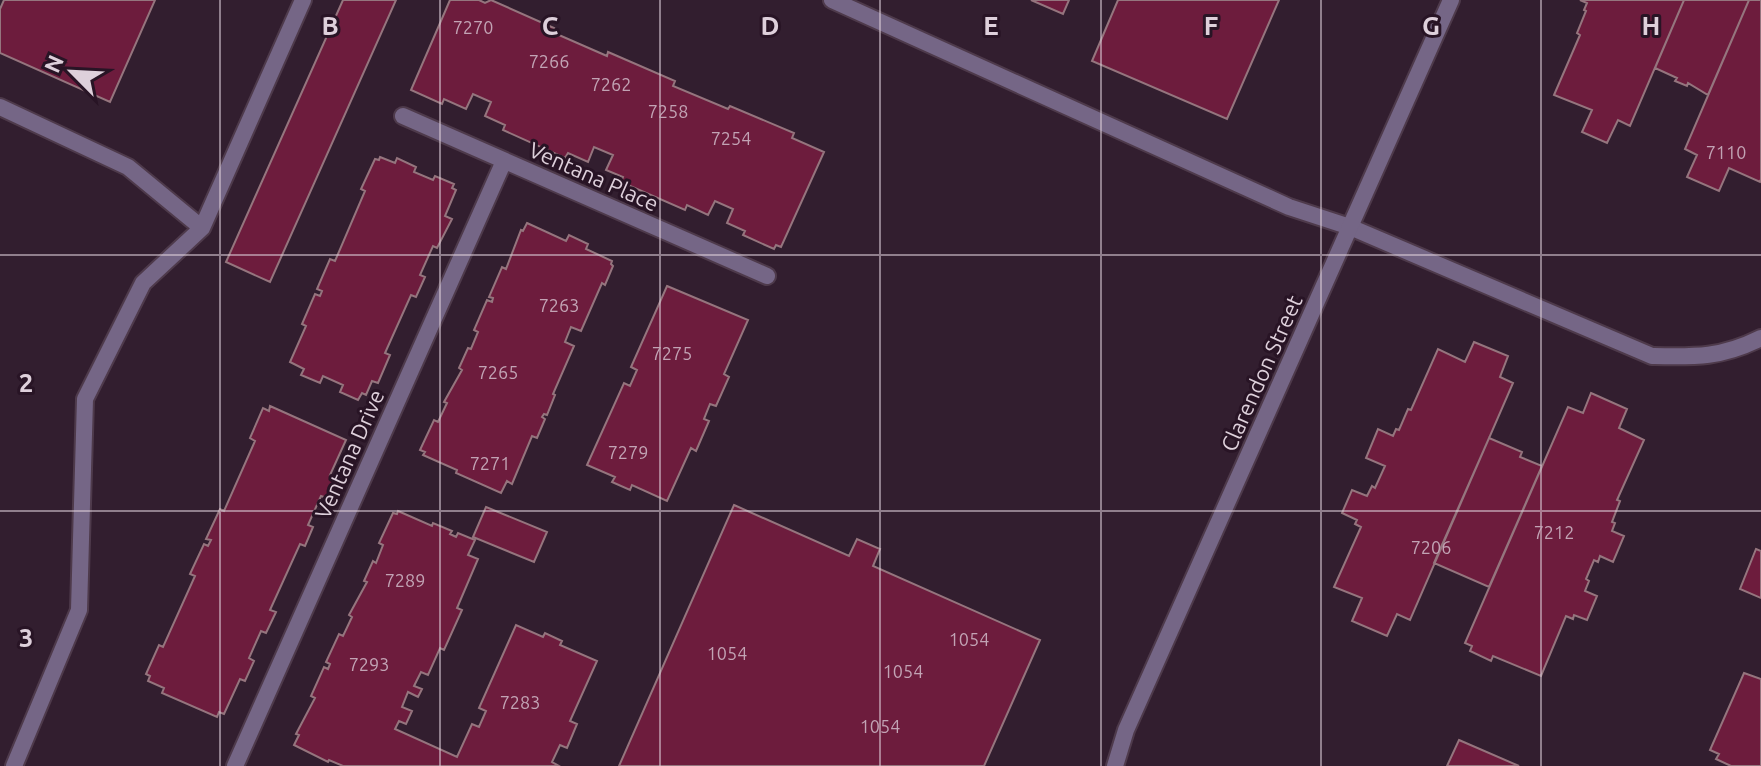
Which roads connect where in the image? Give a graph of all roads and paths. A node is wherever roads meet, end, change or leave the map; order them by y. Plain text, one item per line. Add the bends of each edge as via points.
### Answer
1 (303, 0) edge
2 (832, 0) edge
3 (1451, 0) edge
4 (0, 107) edge
5 (403, 116) dead end
6 (504, 161) junction
7 (1350, 227) junction
8 (202, 228) junction
9 (767, 276) dead end
10 (1761, 338) edge
11 (14, 766) edge
12 (235, 766) edge
13 (1115, 766) edge

1 - 8 street
2 - 7 street via 1289,207
3 - 7 street, Clarendon Street
4 - 8 street via 128,167
5 - 6 street, Ventana Place
6 - 9 street, Ventana Place
6 - 12 street, Ventana Drive
7 - 10 street via 1652,356 1735,351
7 - 13 street, Clarendon Street via 1126,730
8 - 11 street via 143,283 85,399 79,610

